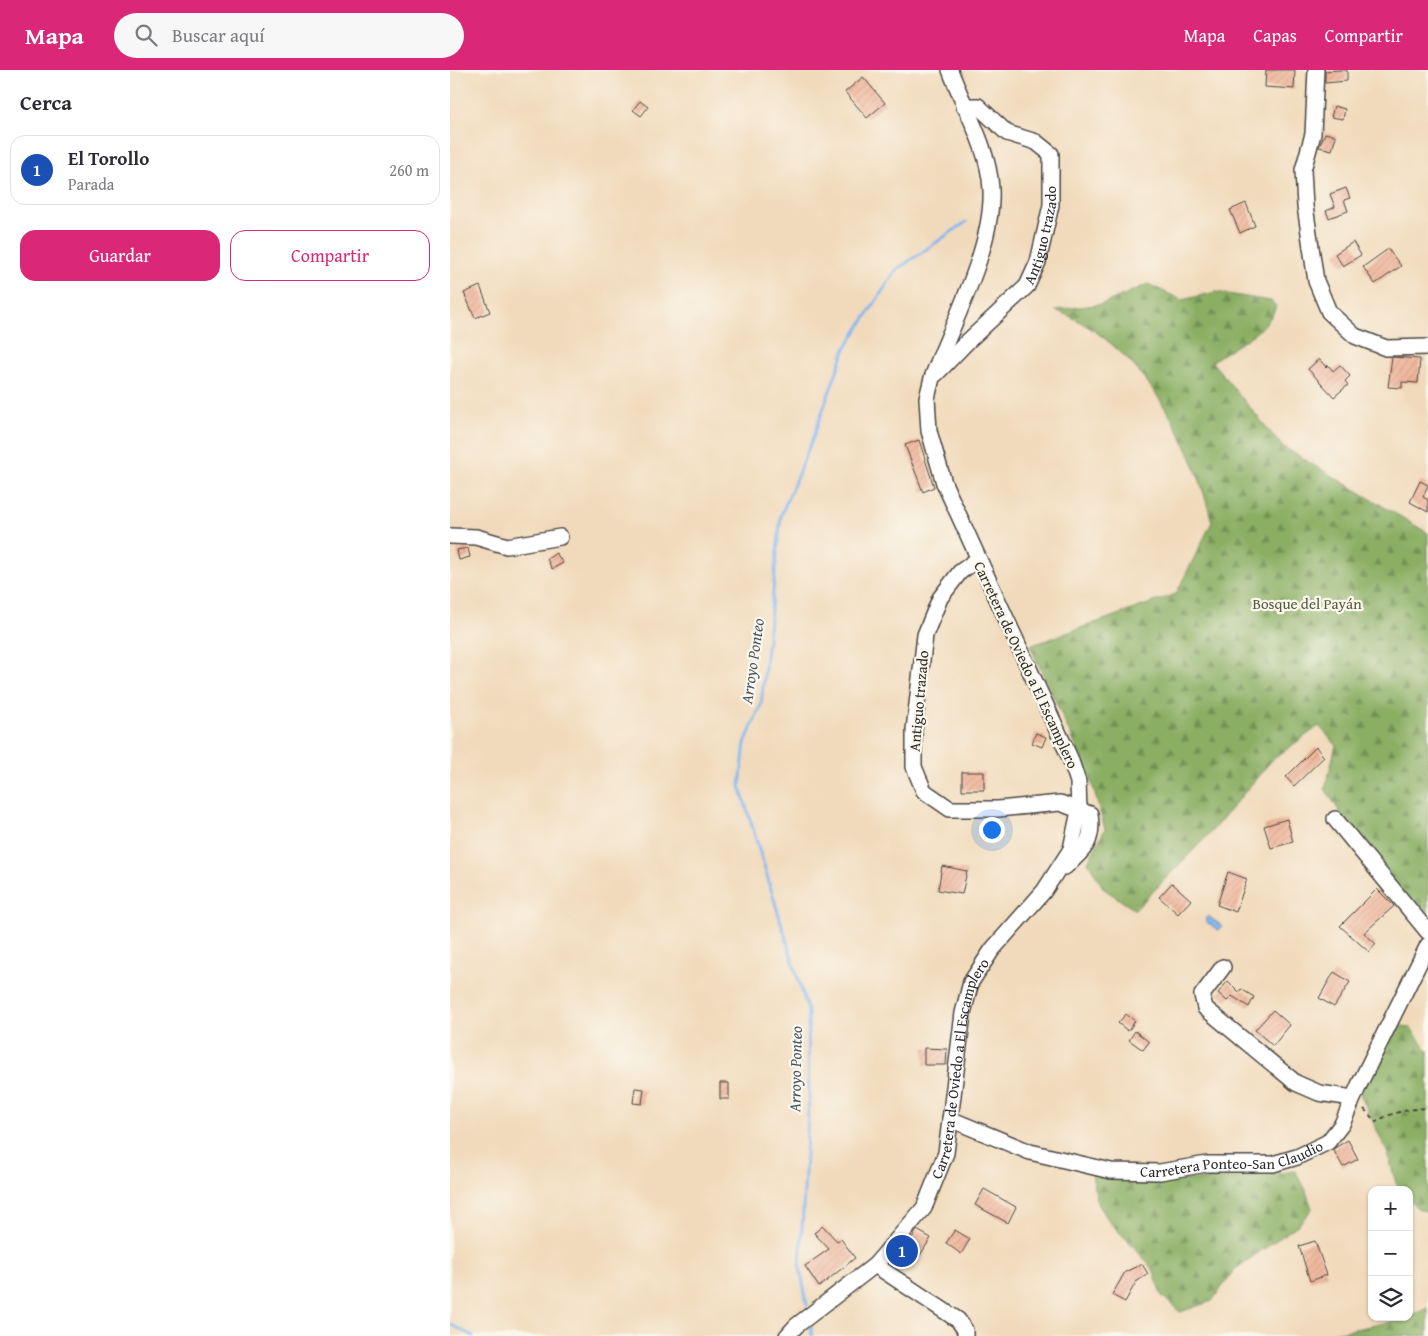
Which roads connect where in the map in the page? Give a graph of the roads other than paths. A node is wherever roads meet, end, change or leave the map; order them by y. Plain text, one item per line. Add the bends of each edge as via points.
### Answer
1 (950, 70) edge
2 (1316, 70) edge
3 (964, 106) junction
4 (1428, 347) edge
5 (932, 378) junction
6 (450, 536) edge
7 (560, 537) dead end
8 (978, 560) junction
9 (1079, 810) junction
10 (1335, 819) dead end
11 (1428, 932) edge
12 (1428, 945) edge
13 (1223, 968) dead end
14 (1354, 1098) junction
15 (950, 1119) junction
16 (874, 1265) junction
17 (787, 1336) edge
18 (965, 1336) edge

1 - 3 street, Carretera de Oviedo a El Escamplero
2 - 4 street via 1313,134 1303,170 1316,281 1328,312 1355,336 1386,348
3 - 5 street, Carretera de Oviedo a El Escamplero via 981,145 991,188 990,221 981,255
3 - 5 street, Antiguo trazado via 978,106 1007,133 1036,142 1051,154 1051,204 1038,262 1027,286
5 - 8 street, Carretera de Oviedo a El Escamplero via 927,398 929,431 944,483
6 - 7 street via 476,537 507,546
8 - 9 street, Carretera de Oviedo a El Escamplero via 1070,758 1078,782
8 - 9 street, Antiguo trazado via 960,572 940,598 925,635 914,730 914,767 924,791 950,809 998,809 1060,803
9 - 15 street, Carretera de Oviedo a El Escamplero via 1071,848 1057,873 992,950 971,982 963,1013
10 - 11 street
12 - 14 street, Carretera Ponteo-San Claudio
13 - 14 street via 1202,996 1205,1008 1296,1084
14 - 15 street, Carretera Ponteo-San Claudio via 1342,1124 1328,1142 1297,1157 1273,1164 1208,1164 1160,1172 1111,1171 1030,1152
15 - 16 street, Carretera de Oviedo a El Escamplero via 946,1152 924,1208
16 - 17 street, Carretera de Oviedo a El Escamplero
16 - 18 street via 958,1320

